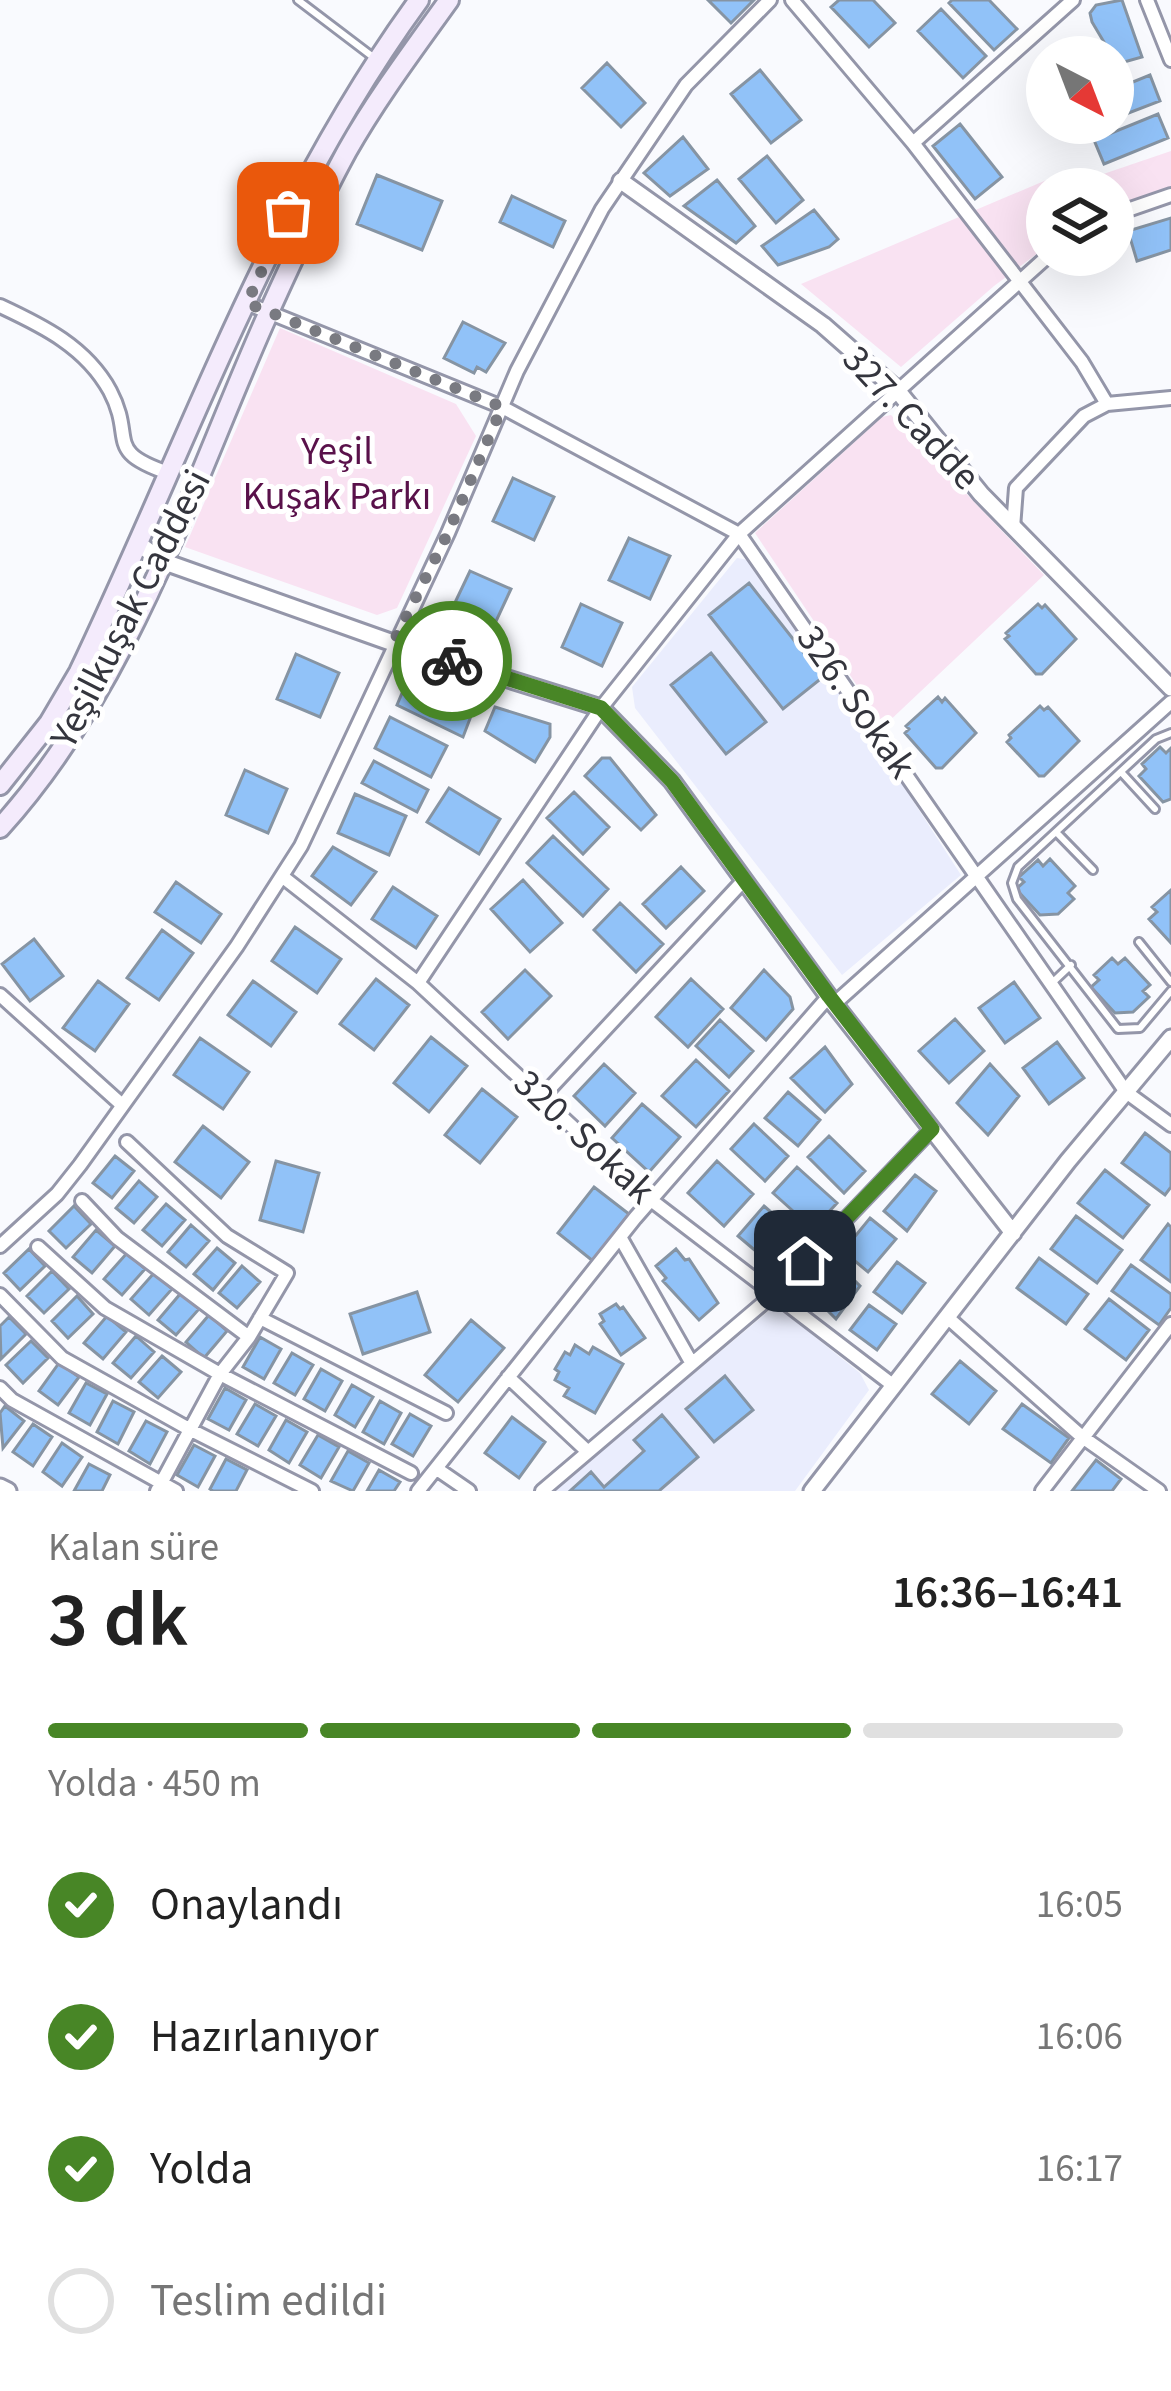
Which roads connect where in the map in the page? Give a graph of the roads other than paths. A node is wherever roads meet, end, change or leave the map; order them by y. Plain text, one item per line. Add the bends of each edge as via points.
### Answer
1 (298, 0) edge
2 (419, 0) edge
3 (449, 0) edge
4 (770, 0) edge
5 (792, 0) edge
6 (1072, 0) edge
7 (1147, 0) edge
8 (376, 59) junction
9 (1171, 61) edge
10 (913, 143) junction
11 (621, 181) junction
12 (1171, 195) edge
13 (1134, 208) edge
14 (1026, 273) edge
15 (1019, 279) junction
16 (247, 303) junction
17 (0, 306) edge
18 (270, 311) junction
19 (897, 390) junction
20 (1171, 398) edge
21 (1107, 404) junction
22 (502, 407) junction
23 (171, 474) junction
24 (1013, 527) junction
25 (740, 534) junction
26 (139, 544) junction
27 (162, 561) junction
28 (393, 643) junction
29 (1171, 688) edge
30 (1171, 702) edge
31 (601, 708) junction
32 (1171, 733) edge
33 (1121, 772) junction
34 (0, 785) edge
35 (1155, 809) dead end
36 (0, 828) edge
37 (1057, 832) junction
38 (1093, 870) dead end
39 (976, 877) junction
40 (283, 878) junction
41 (745, 880) junction
42 (1138, 942) dead end
43 (1071, 965) junction
44 (418, 982) junction
45 (1171, 982) edge
46 (1051, 984) junction
47 (1171, 991) edge
48 (0, 994) edge
49 (832, 1000) junction
50 (1171, 1038) edge
51 (1126, 1092) junction
52 (541, 1098) junction
53 (122, 1104) junction
54 (1171, 1125) edge
55 (932, 1129) junction
56 (127, 1142) dead end
57 (651, 1200) junction
58 (82, 1201) dead end
59 (1012, 1233) junction
60 (620, 1237) junction
61 (0, 1246) edge
62 (38, 1247) dead end
63 (774, 1294) junction
64 (0, 1295) edge
65 (947, 1317) junction
66 (260, 1318) junction
67 (1171, 1324) edge
68 (249, 1337) junction
69 (691, 1362) junction
70 (220, 1374) junction
71 (508, 1377) junction
72 (894, 1386) junction
73 (0, 1388) edge
74 (446, 1413) dead end
75 (189, 1429) junction
76 (1082, 1436) junction
77 (587, 1451) junction
78 (437, 1469) junction
79 (411, 1473) dead end
80 (160, 1487) edge
81 (176, 1491) edge
82 (312, 1491) edge
83 (418, 1491) edge
84 (469, 1491) edge
85 (542, 1491) edge
86 (812, 1491) edge
87 (1042, 1491) edge
88 (1159, 1491) edge

1 - 8 lane
2 - 8 main road
3 - 18 main road, Yeşilkuşak Caddesi via 344,156
4 - 11 street via 686,85
5 - 10 street
6 - 10 street
7 - 9 street
8 - 16 main road via 301,185
10 - 15 street
11 - 19 street, 327. Cadde via 823,325
11 - 22 street
12 - 13 street
14 - 15 street
15 - 19 street
15 - 21 street
16 - 18 street, 326. Sokak
16 - 23 main road
17 - 23 street via 52,330 83,356 111,393 125,451
18 - 22 street, 326. Sokak
18 - 27 main road, Yeşilkuşak Caddesi
19 - 24 street, 327. Cadde
19 - 25 street
20 - 21 street
21 - 24 street via 1084,416 1016,488
22 - 25 street, 326. Sokak
22 - 28 street
23 - 26 main road
24 - 29 street, 327. Cadde
25 - 31 street
25 - 39 street, 326. Sokak
26 - 27 street
26 - 34 main road via 62,701
27 - 28 street
27 - 36 main road, Yeşilkuşak Caddesi via 76,730
28 - 31 street
28 - 40 street
30 - 39 street
31 - 41 street via 672,781
31 - 44 street
32 - 33 lane
33 - 35 lane
33 - 37 lane
37 - 38 lane
37 - 43 lane via 1015,872 1012,888
39 - 46 street, 326. Sokak
39 - 49 street
40 - 44 street, 320. Sokak
40 - 53 street
41 - 49 street
41 - 52 street
42 - 45 lane
43 - 46 lane
43 - 47 lane via 1123,1031 1145,1024
44 - 52 street, 320. Sokak
46 - 51 street, 326. Sokak
48 - 53 street
49 - 55 street
49 - 57 street
50 - 51 street
51 - 54 street, 326. Sokak
51 - 59 street
52 - 57 street, 320. Sokak
53 - 61 street via 57,1194
55 - 59 street
55 - 63 street
56 - 66 street via 227,1236 287,1274
57 - 60 street
57 - 63 street, 320. Sokak
58 - 68 street via 117,1238
59 - 65 street
60 - 69 street
60 - 71 street
62 - 70 street via 105,1308
63 - 69 street
63 - 72 street, 320. Sokak
64 - 75 street via 62,1358
65 - 72 street
65 - 76 street
66 - 68 street
66 - 74 street
67 - 76 street
68 - 70 street
69 - 77 street
70 - 75 street
70 - 79 street
71 - 77 street
71 - 78 street
72 - 86 street
73 - 80 street
75 - 80 street
75 - 82 street
76 - 87 street
76 - 88 street
77 - 85 street
78 - 83 street
78 - 84 street
80 - 81 street

